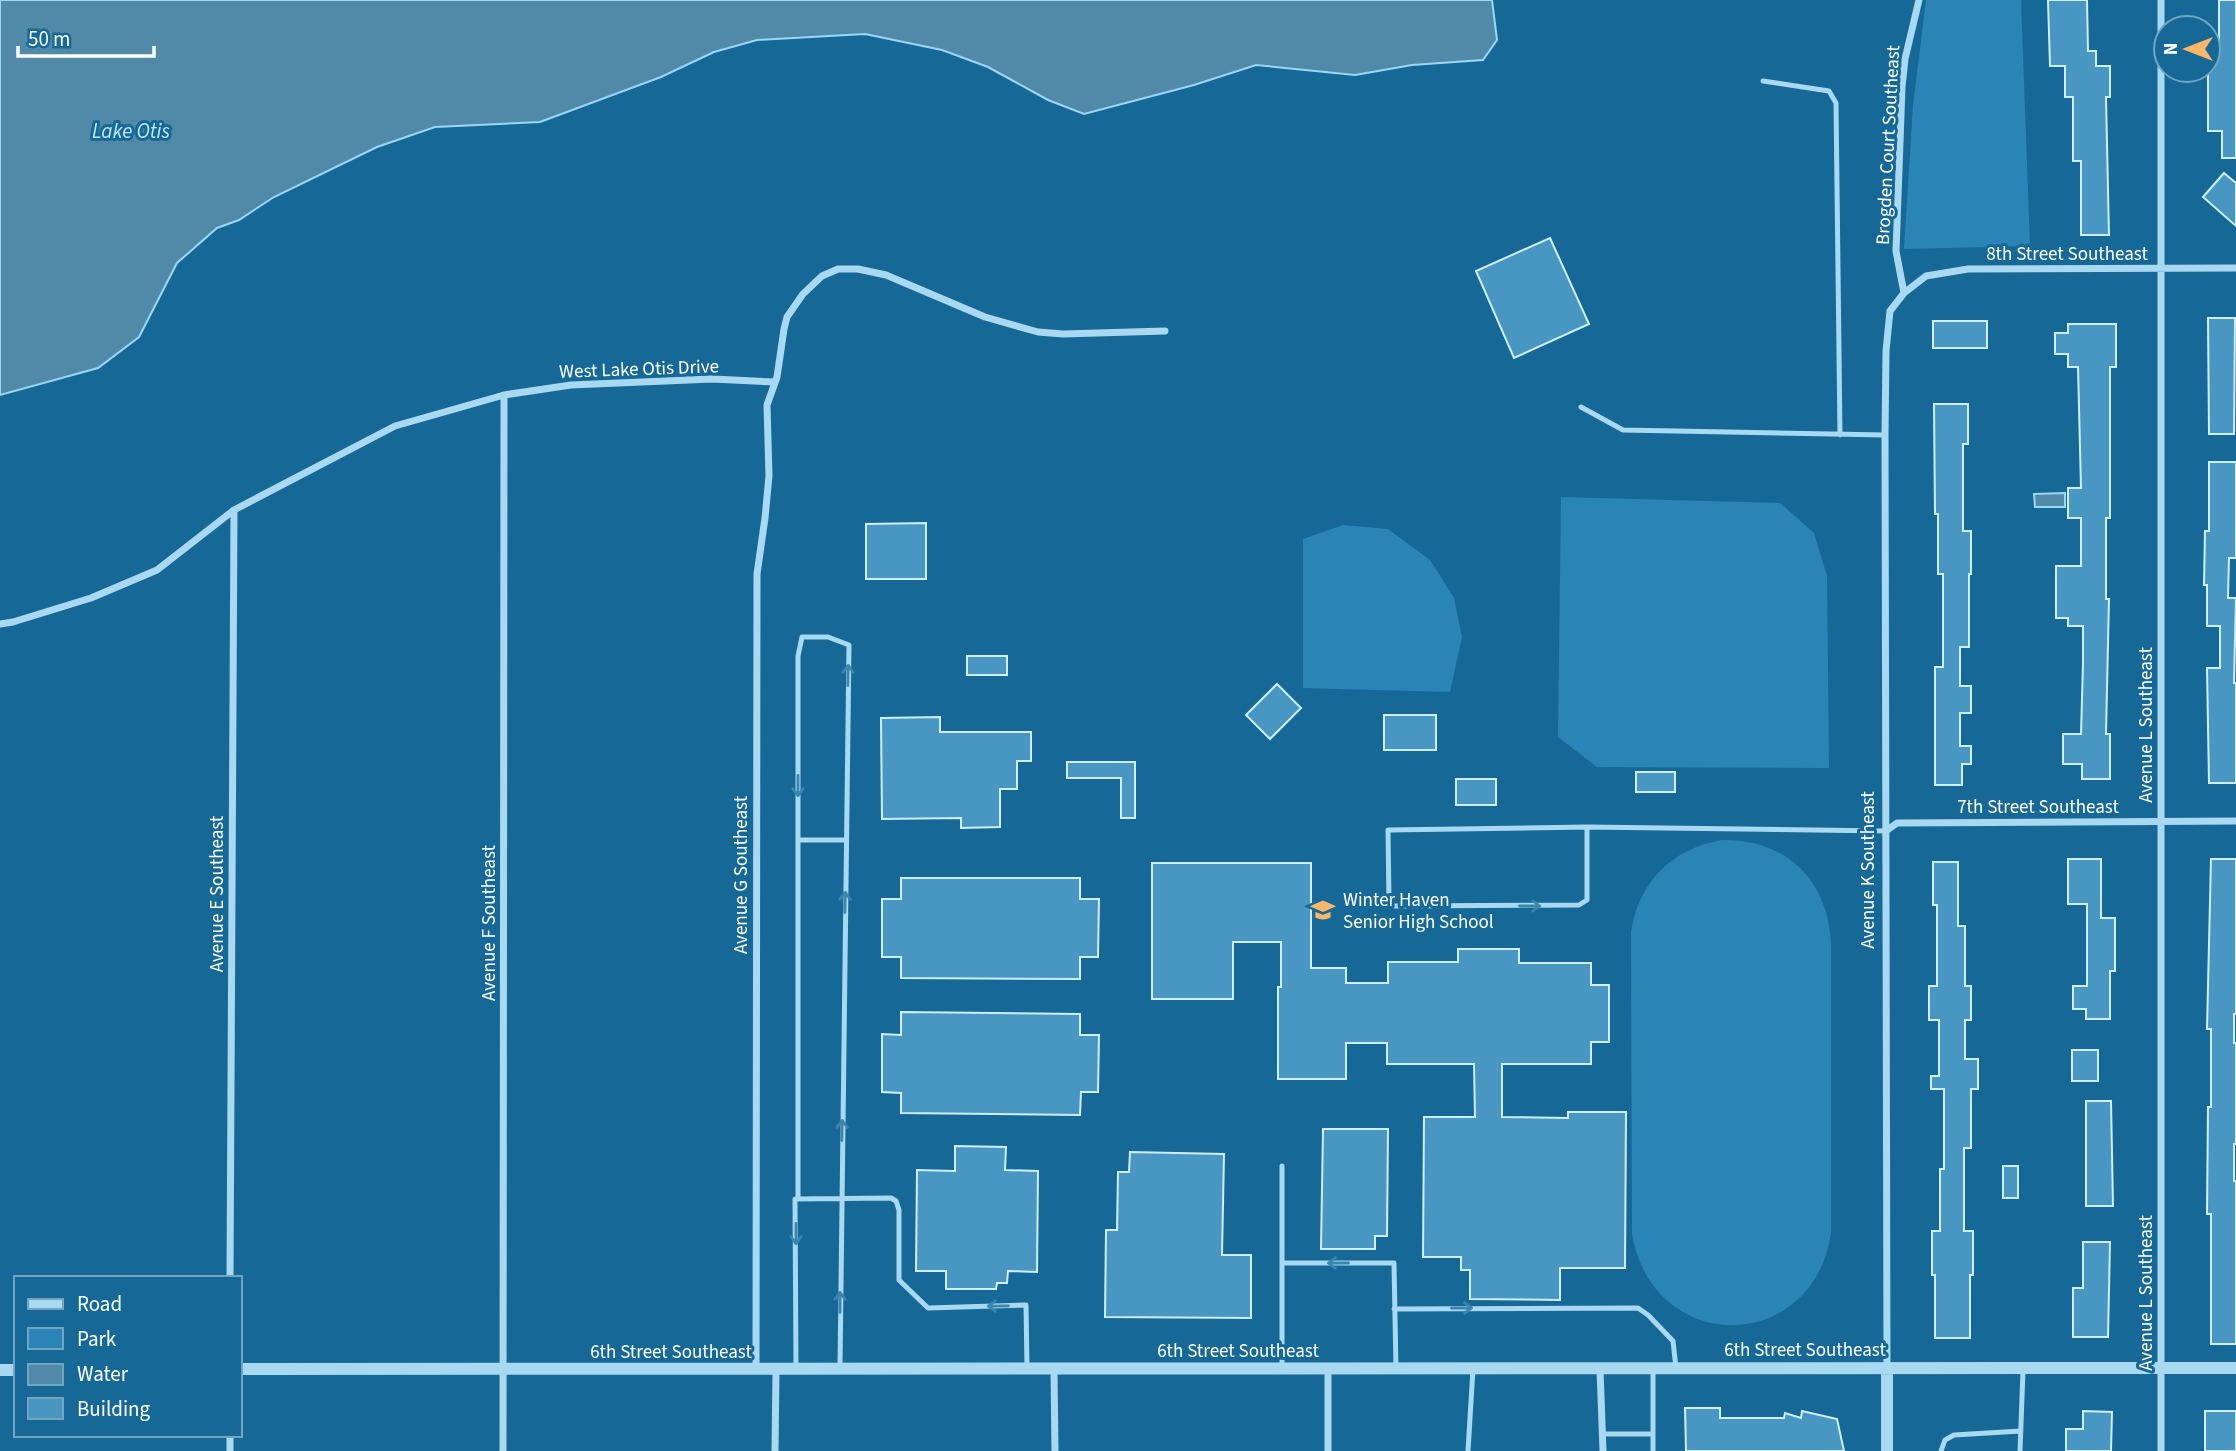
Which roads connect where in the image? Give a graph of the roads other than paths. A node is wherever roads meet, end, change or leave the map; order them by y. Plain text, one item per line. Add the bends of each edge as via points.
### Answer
1 (1919, 0) edge
2 (2161, 0) edge
3 (1763, 81) dead end
4 (2161, 268) junction
5 (2236, 268) edge
6 (1904, 293) junction
7 (1165, 331) dead end
8 (774, 382) junction
9 (504, 395) junction
10 (1581, 407) dead end
11 (1840, 435) junction
12 (1885, 435) junction
13 (234, 510) junction
14 (0, 624) edge
15 (2160, 821) junction
16 (2236, 821) edge
17 (1587, 827) junction
18 (1886, 831) junction
19 (798, 840) junction
20 (846, 840) junction
21 (1282, 1166) dead end
22 (841, 1198) junction
23 (798, 1199) junction
24 (1283, 1263) junction
25 (230, 1276) edge
26 (1394, 1309) junction
27 (1887, 1368) junction
28 (2023, 1368) junction
29 (2161, 1368) junction
30 (2236, 1368) edge
31 (242, 1369) edge
32 (1328, 1369) junction
33 (1396, 1369) junction
34 (1473, 1369) junction
35 (1600, 1369) junction
36 (1653, 1369) junction
37 (1676, 1369) junction
38 (503, 1370) junction
39 (756, 1370) junction
40 (776, 1370) junction
41 (796, 1370) junction
42 (840, 1370) junction
43 (1027, 1370) junction
44 (1054, 1370) junction
45 (1282, 1370) junction
46 (2021, 1431) junction
47 (1603, 1434) junction
48 (1652, 1434) junction
49 (503, 1451) edge
50 (775, 1451) edge
51 (1055, 1451) edge
52 (1328, 1451) edge
53 (1468, 1451) edge
54 (1603, 1451) edge
55 (1653, 1451) edge
56 (1887, 1451) edge
57 (1941, 1451) edge
58 (2020, 1451) edge
59 (2161, 1451) edge

1 - 6 street, Brogden Court Southeast via 1902,87 1896,251
2 - 4 street, Avenue L Southeast
3 - 11 lane via 1829,91 1836,103
4 - 5 street, 8th Street Southeast
4 - 6 street, 8th Street Southeast via 1968,269 1926,276
4 - 15 street, Avenue L Southeast
6 - 12 street, Avenue K Southeast via 1890,311
7 - 8 street via 1038,332 985,317 886,275 838,269 822,276 787,317
8 - 9 street, West Lake Otis Drive via 599,382
8 - 39 street, Avenue G Southeast via 767,405 769,476 755,630
9 - 13 street, West Lake Otis Drive via 395,426
9 - 38 street, Avenue F Southeast
10 - 11 lane via 1623,430
11 - 12 lane
12 - 18 street, Avenue K Southeast
13 - 14 street, West Lake Otis Drive via 157,570 91,598
13 - 25 street, Avenue E Southeast
15 - 16 street, 7th Street Southeast
15 - 18 street, 7th Street Southeast via 1897,823
15 - 29 street, Avenue L Southeast
17 -> 17 lane via 1388,830 1389,901 1394,906 1579,905 1587,900
17 - 18 lane
18 - 27 street, Avenue K Southeast
19 - 20 lane
20 -> 19 lane via 849,646 828,637 809,636 802,638 798,656
19 - 23 lane
22 -> 20 lane
21 - 24 lane
22 - 23 lane
42 -> 22 lane
43 -> 22 lane via 1026,1305 928,1308 899,1280 896,1202 891,1198
23 -> 41 lane
26 -> 24 lane via 1394,1263
24 - 45 lane
26 - 33 lane
26 -> 37 lane via 1638,1308 1673,1341
27 - 28 street, 6th Street Southeast
27 - 37 street, 6th Street Southeast
27 - 56 street, Avenue K Southeast
28 - 29 street, 6th Street Southeast
28 - 46 lane
29 - 30 street, 6th Street Southeast
29 - 59 street, Avenue L Southeast
31 - 38 street, 6th Street Southeast
32 - 33 street, 6th Street Southeast
32 - 45 street, 6th Street Southeast
32 - 52 street
33 - 34 street, 6th Street Southeast
34 - 35 street, 6th Street Southeast
34 - 53 lane
35 - 36 street, 6th Street Southeast
35 - 47 street
36 - 37 street, 6th Street Southeast
36 - 48 lane
38 - 39 street, 6th Street Southeast
38 - 49 street, Avenue F Southeast
39 - 40 street, 6th Street Southeast
40 - 41 street, 6th Street Southeast
40 - 50 street
41 - 42 street, 6th Street Southeast
42 - 43 street, 6th Street Southeast
43 - 44 street, 6th Street Southeast
44 - 45 street, 6th Street Southeast
44 - 51 street
46 - 57 lane via 1954,1435 1945,1440
46 - 58 lane
47 - 48 lane
47 - 54 street
48 - 55 lane

